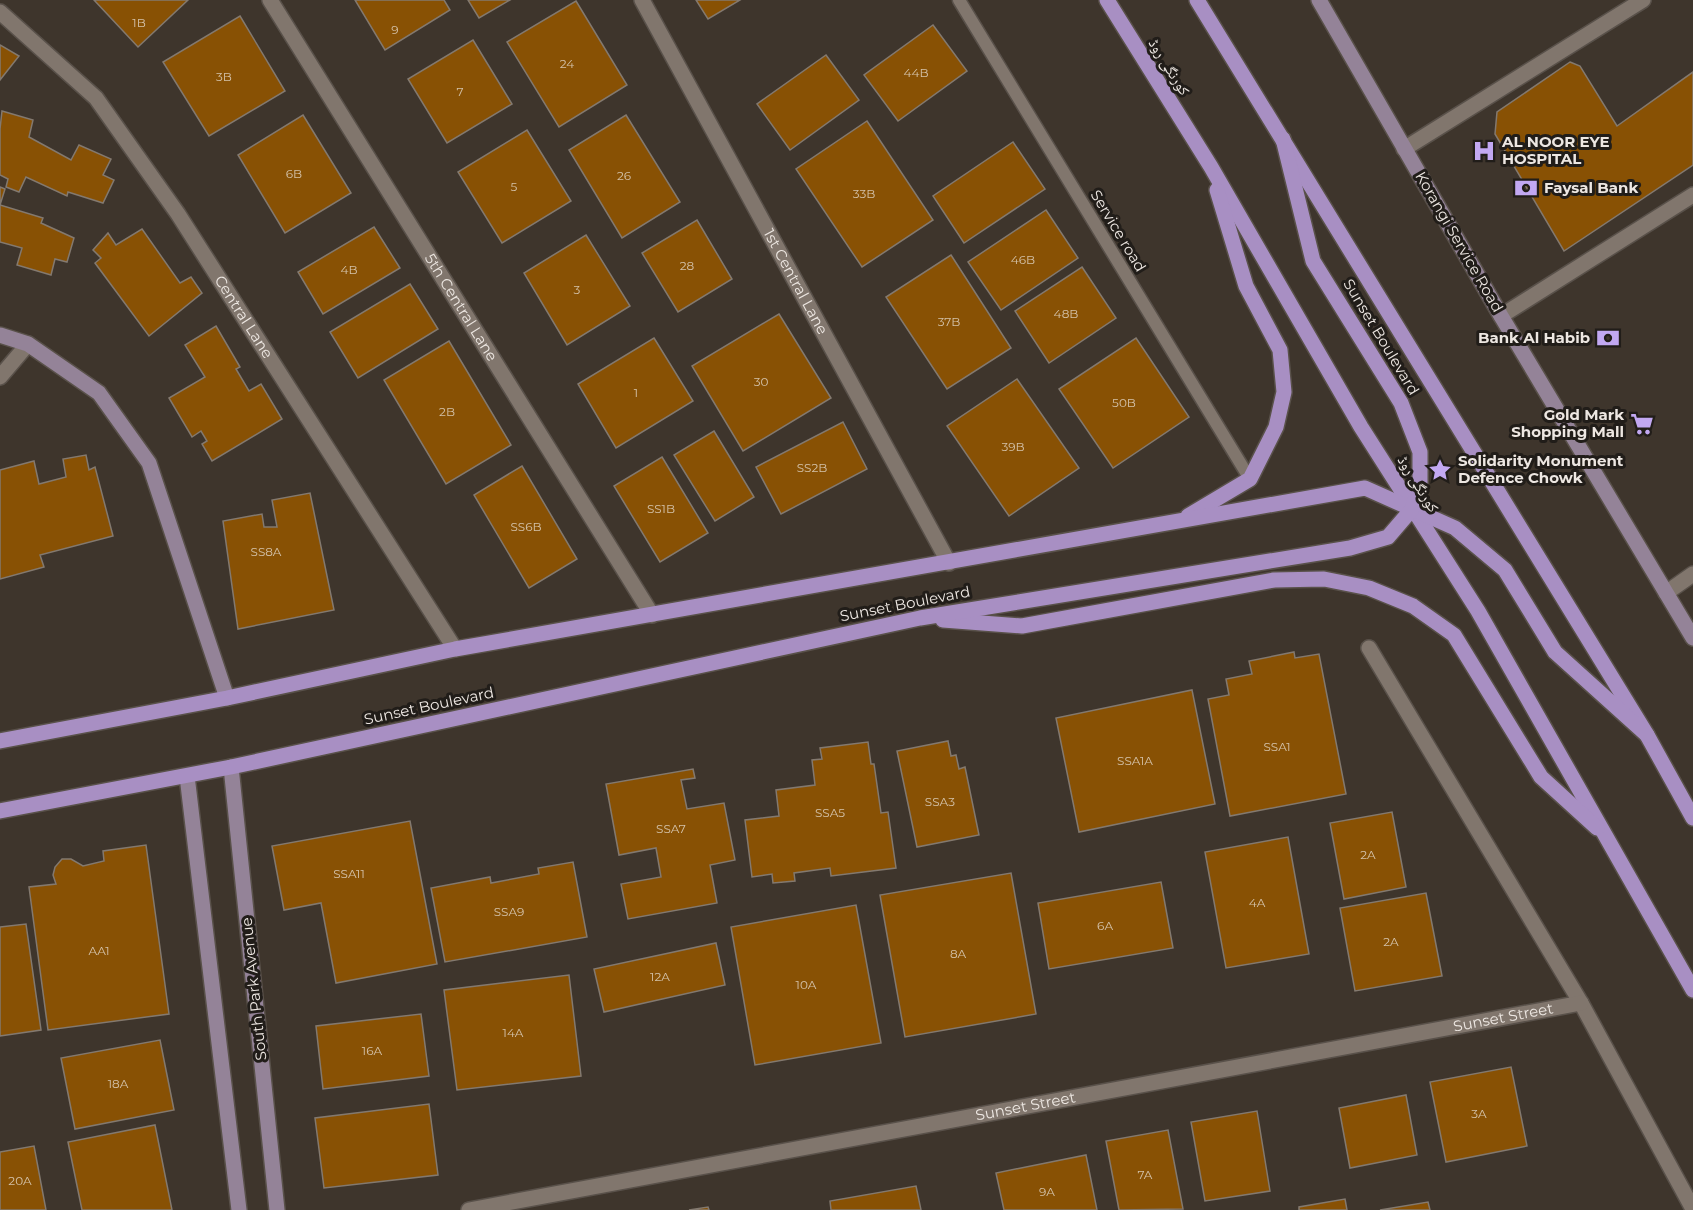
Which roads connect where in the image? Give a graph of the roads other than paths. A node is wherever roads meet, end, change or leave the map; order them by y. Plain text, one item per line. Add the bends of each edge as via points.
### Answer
1 (270, 0) edge
2 (642, 0) edge
3 (960, 0) edge
4 (1107, 0) edge
5 (1197, 0) edge
6 (1319, 0) edge
7 (1643, 0) edge
8 (0, 12) edge
9 (1283, 139) junction
10 (1404, 149) junction
11 (1211, 167) junction
12 (1693, 195) edge
13 (1501, 316) junction
14 (0, 335) edge
15 (28, 344) junction
16 (0, 377) edge
17 (1250, 478) junction
18 (1412, 509) junction
19 (1178, 522) junction
20 (949, 563) junction
21 (1693, 574) edge
22 (1666, 593) junction
23 (652, 615) junction
24 (920, 618) junction
25 (1693, 638) edge
26 (1369, 648) dead end
27 (454, 649) junction
28 (227, 698) junction
29 (1647, 735) junction
30 (0, 741) edge
31 (231, 768) junction
32 (187, 776) junction
33 (0, 811) edge
34 (1693, 818) edge
35 (1606, 836) junction
36 (1693, 990) edge
37 (1581, 1003) junction
38 (1693, 1209) edge
39 (240, 1210) edge
40 (278, 1210) edge
41 (469, 1210) edge

1 - 23 street, 5th Central Lane
2 - 20 street, 1st Central Lane
3 - 17 lane, Service road
4 - 11 main road, کورنگی روڈ
5 - 9 main road
6 - 10 street, Korangi Service Road
7 - 10 street
8 - 27 street, Central Lane via 96,98 178,214
9 - 18 main road, Sunset Boulevard via 1313,261 1401,403 1420,452 1420,484
9 - 29 main road
10 - 13 street, Korangi Service Road
11 - 17 main road via 1246,286 1280,350 1284,392 1276,427
11 - 18 main road, کورنگی روڈ
12 - 13 street
13 - 22 street, Korangi Service Road
14 - 15 street
15 - 16 street
15 - 28 street via 99,393 149,463
17 - 19 main road
18 - 19 main road, Sunset Boulevard via 1365,488
18 - 24 main road, Sunset Boulevard via 1389,537 1350,548
18 - 29 main road, Sunset Boulevard via 1455,528 1504,570 1555,652
18 - 35 main road, کورنگی روڈ via 1478,611
19 - 20 main road, Sunset Boulevard
20 - 23 main road, Sunset Boulevard
21 - 22 street
22 - 25 street, Korangi Service Road
23 - 27 main road, Sunset Boulevard
24 - 31 main road, Sunset Boulevard
24 - 35 main road via 1022,626 1274,580 1324,579 1369,588 1413,606 1454,635 1541,777
26 - 37 street
27 - 28 main road, Sunset Boulevard
28 - 30 main road, Sunset Boulevard
29 - 34 main road
31 - 32 main road, Sunset Boulevard
31 - 40 street, South Park Avenue
32 - 33 main road, Sunset Boulevard
32 - 39 street
35 - 36 main road, کورنگی روڈ
37 - 38 street
37 - 41 street, Sunset Street

